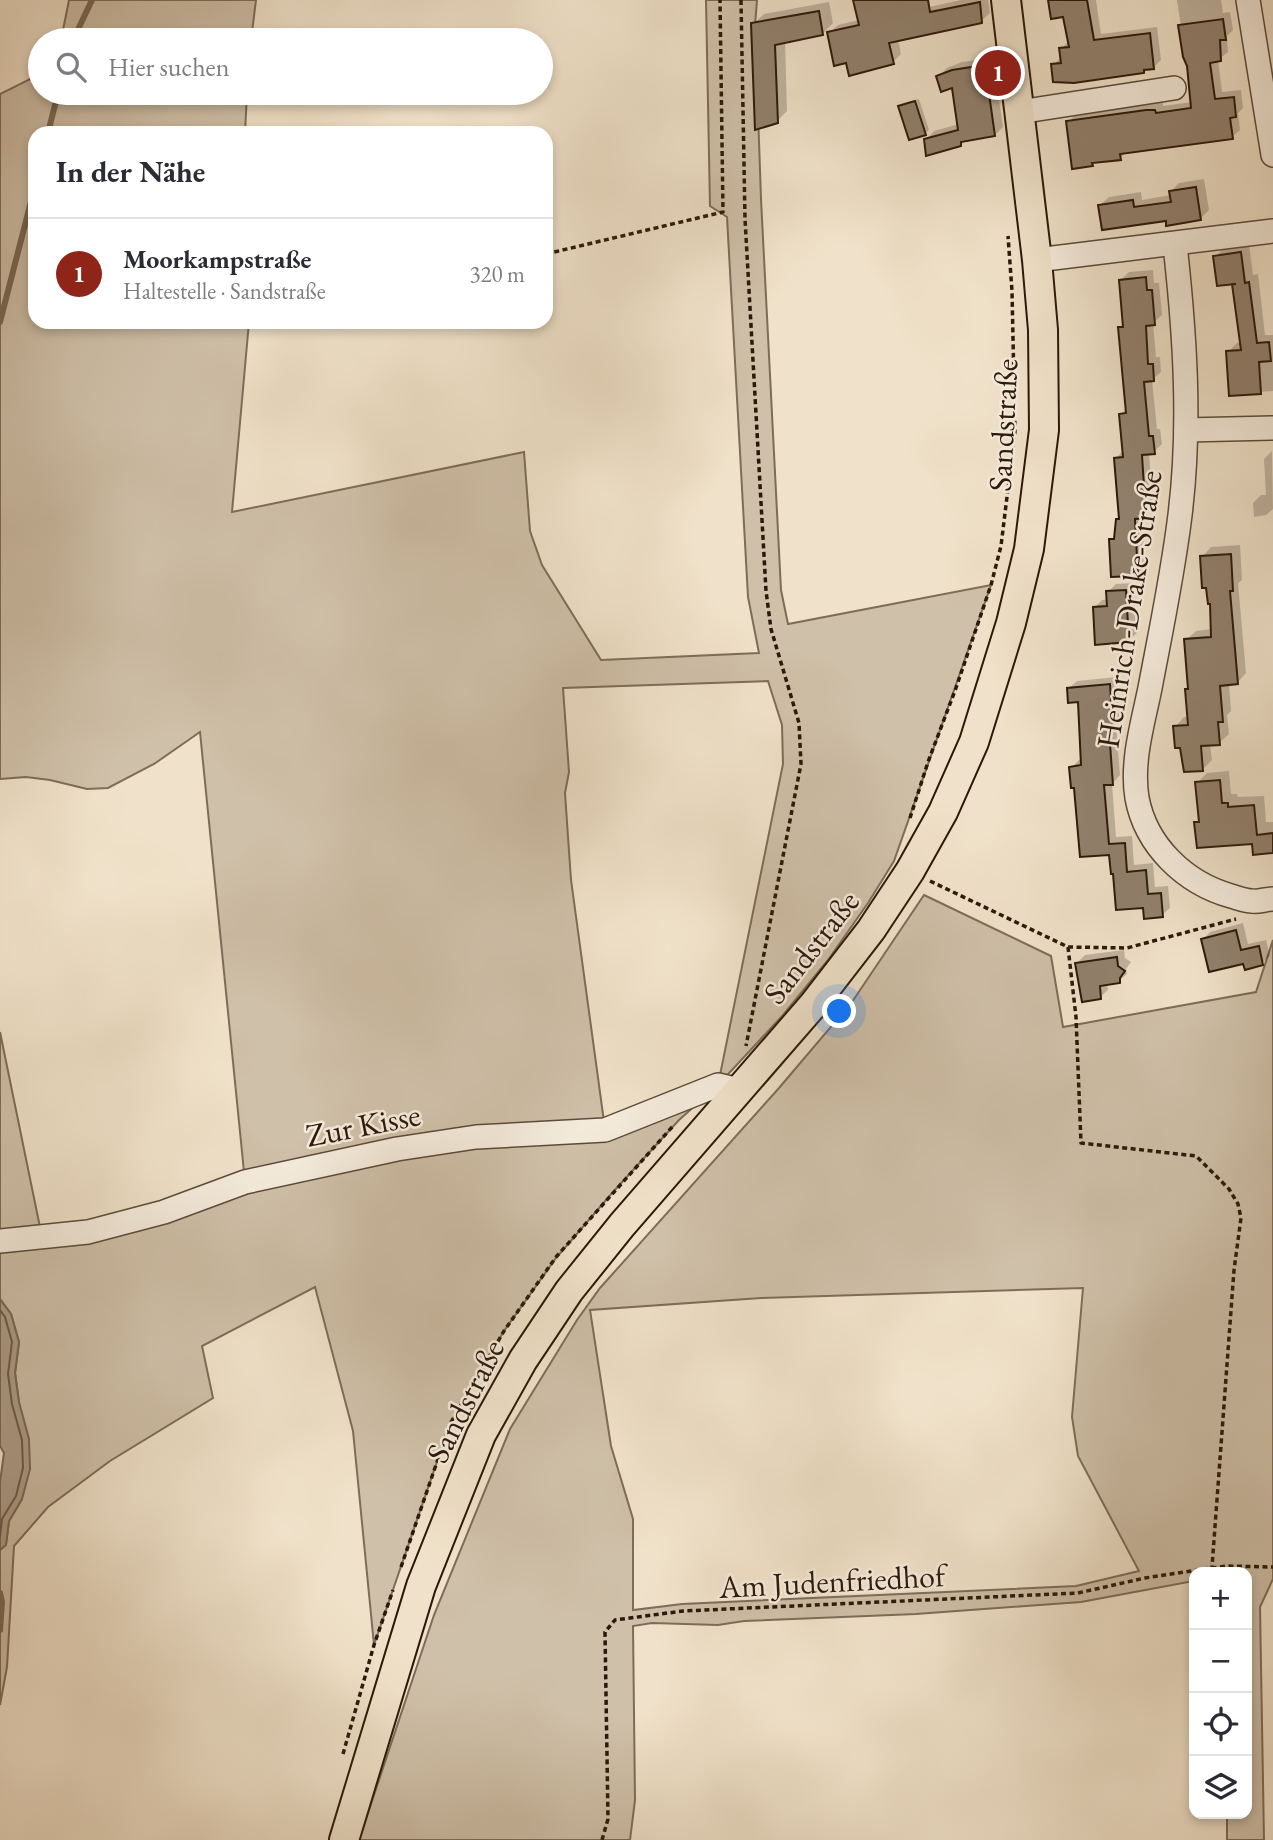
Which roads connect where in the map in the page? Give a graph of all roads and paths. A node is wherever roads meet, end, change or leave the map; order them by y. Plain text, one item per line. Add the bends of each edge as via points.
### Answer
1 (720, 0) edge
2 (741, 0) edge
3 (1006, 0) edge
4 (1248, 0) edge
5 (1174, 88) dead end
6 (1019, 112) junction
7 (1273, 155) edge
8 (1007, 226) dead end
9 (1273, 231) edge
10 (1175, 244) junction
11 (553, 252) edge
12 (1037, 260) junction
13 (1273, 428) edge
14 (1186, 430) junction
15 (907, 826) dead end
16 (911, 871) junction
17 (1262, 900) edge
18 (1068, 947) junction
19 (744, 1058) dead end
20 (739, 1090) junction
21 (613, 1192) dead end
22 (5, 1241) edge
23 (556, 1258) dead end
24 (1212, 1567) edge
25 (1220, 1567) edge
26 (1273, 1567) edge
27 (1189, 1571) edge
28 (374, 1645) dead end
29 (341, 1762) dead end
30 (344, 1840) edge
31 (602, 1840) edge

1 - 11 path via 723,212
2 - 19 path via 745,219 766,591 771,629 799,723 801,764
3 - 6 main road, Sandstraße
4 - 7 street
5 - 6 street
6 - 12 main road, Sandstraße
8 - 15 path via 1015,431 1001,546
9 - 10 street
10 - 12 street
10 - 14 street, Heinrich-Drake-Straße via 1185,339
12 - 16 main road, Sandstraße via 1044,430 1029,549 974,742
13 - 14 street
14 - 17 street, Heinrich-Drake-Straße via 1181,514 1136,762 1138,798 1150,834 1189,877 1221,893
16 - 18 path
16 - 20 main road, Sandstraße via 813,1006
17 - 18 path via 1236,920 1127,948
18 - 24 path via 1081,1143 1196,1156 1238,1204 1241,1218
20 - 22 street, Zur Kisse via 718,1085 605,1130 476,1138 397,1149 246,1182 164,1212 88,1231
20 - 30 main road, Sandstraße via 569,1291 481,1435 421,1586
21 - 23 path
25 - 26 path, Am Judenfriedhof
27 - 31 path, Am Judenfriedhof via 1078,1593 683,1611 615,1620 605,1632 608,1819
28 - 29 path

